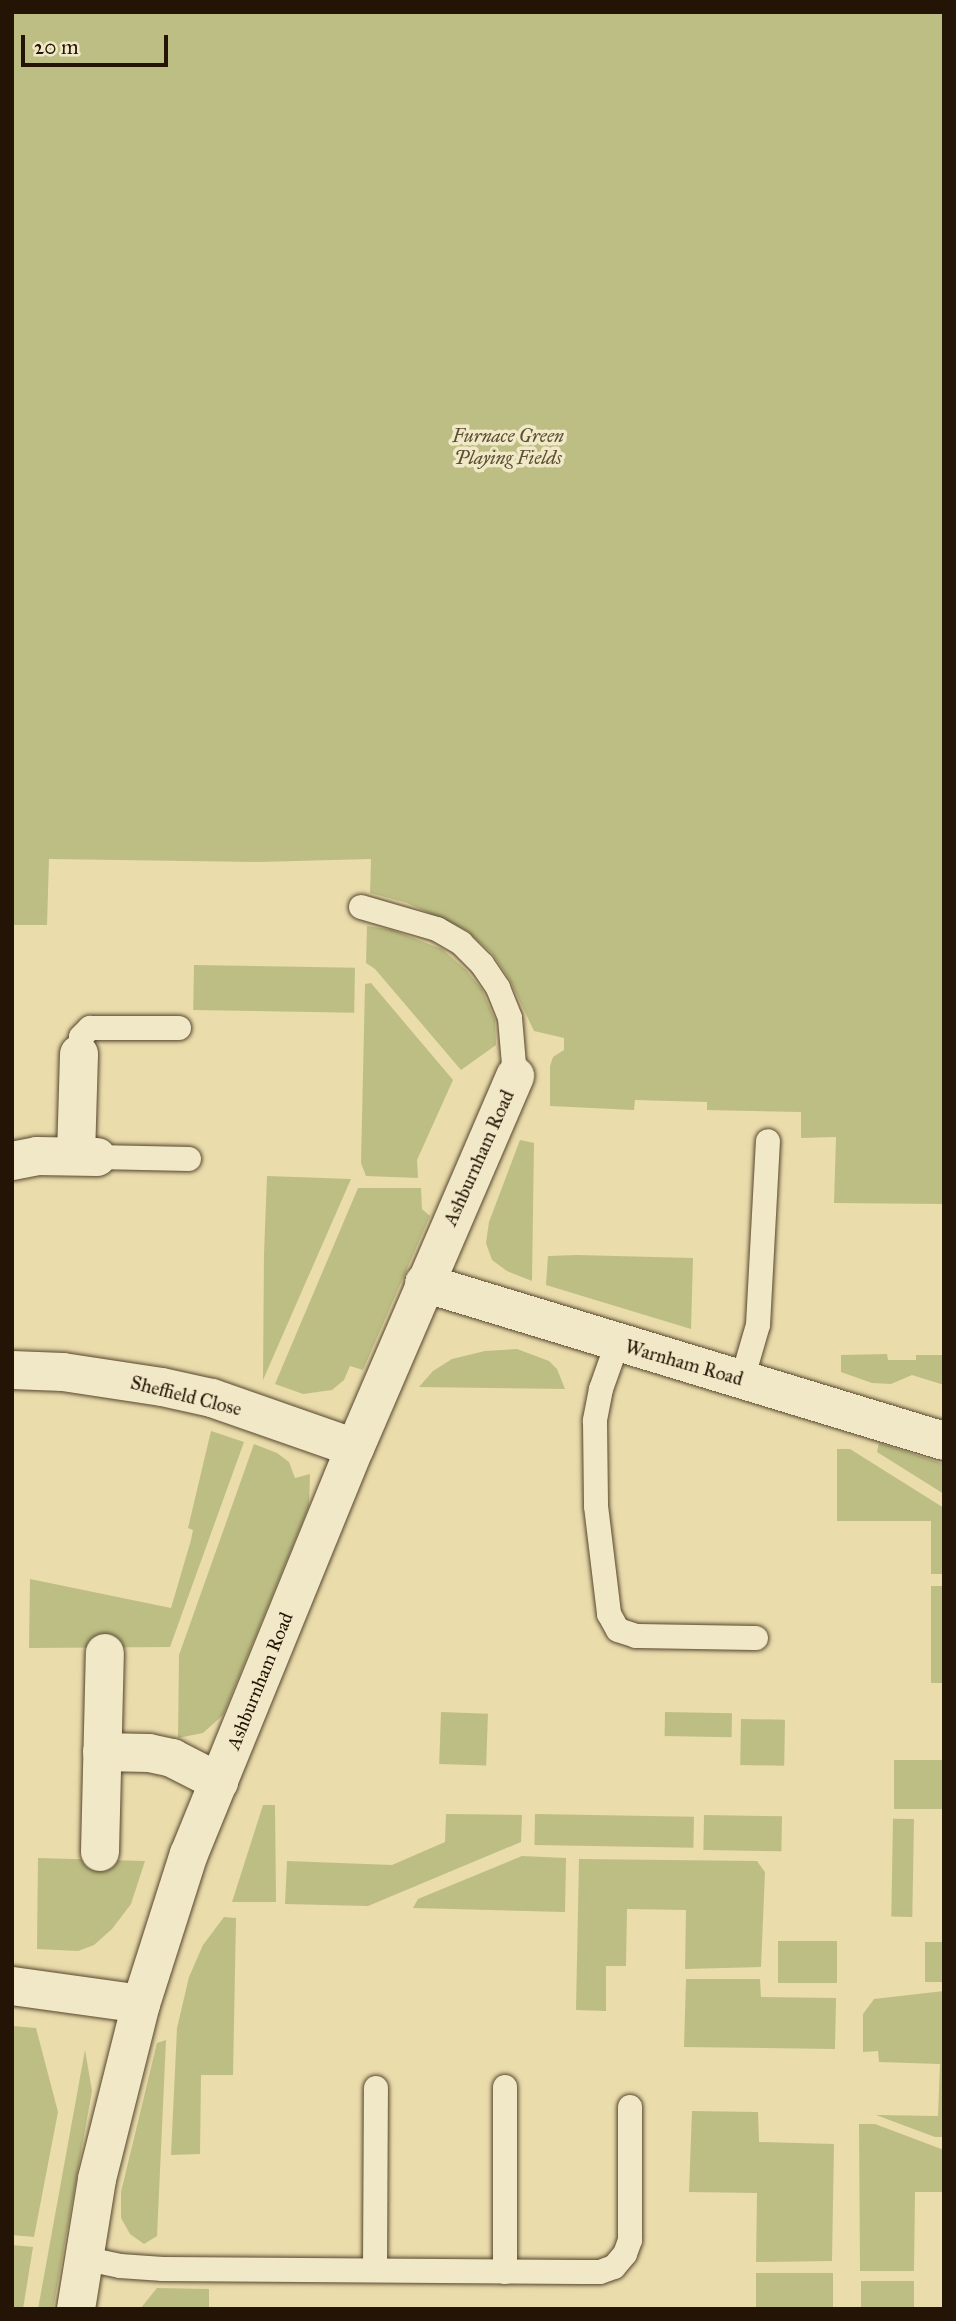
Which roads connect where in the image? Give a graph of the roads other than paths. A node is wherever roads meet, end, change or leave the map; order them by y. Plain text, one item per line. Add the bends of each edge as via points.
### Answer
1 (362, 908) dead end
2 (178, 1028) dead end
3 (79, 1054) joint
4 (515, 1076) joint
5 (768, 1142) dead end
6 (86, 1157) junction
7 (189, 1159) dead end
8 (12, 1161) edge
9 (424, 1283) junction
10 (617, 1344) junction
11 (12, 1370) edge
12 (742, 1380) junction
13 (944, 1441) edge
14 (355, 1448) junction
15 (756, 1638) dead end
16 (105, 1653) dead end
17 (103, 1752) junction
18 (219, 1782) junction
19 (100, 1852) dead end
20 (12, 1986) edge
21 (141, 2004) junction
22 (505, 2087) dead end
23 (376, 2088) dead end
24 (629, 2107) dead end
25 (83, 2258) junction
26 (376, 2269) junction
27 (505, 2272) junction
28 (76, 2309) edge

1 - 4 lane via 436,929 461,943 482,964 510,1018
2 - 3 lane via 90,1028 81,1037
3 - 6 street
4 - 9 street, Ashburnham Road
5 - 12 lane via 758,1325
6 - 7 lane
6 - 8 street
9 - 10 street, Warnham Road
9 - 14 street, Ashburnham Road
10 - 12 street, Warnham Road
10 - 15 lane via 595,1421 596,1506 609,1614 618,1630 636,1636
11 - 14 street, Sheffield Close via 102,1377 200,1395
12 - 13 street, Warnham Road
14 - 18 street, Ashburnham Road
16 - 17 street
17 - 18 street via 172,1758
17 - 19 street
18 - 21 street, Ashburnham Road
20 - 21 street
21 - 25 street, Ashburnham Road via 97,2179
22 - 27 lane
23 - 26 lane
24 - 27 lane via 630,2240 625,2254 614,2267 600,2272
25 - 26 lane via 163,2269
25 - 28 street, Ashburnham Road
26 - 27 lane

